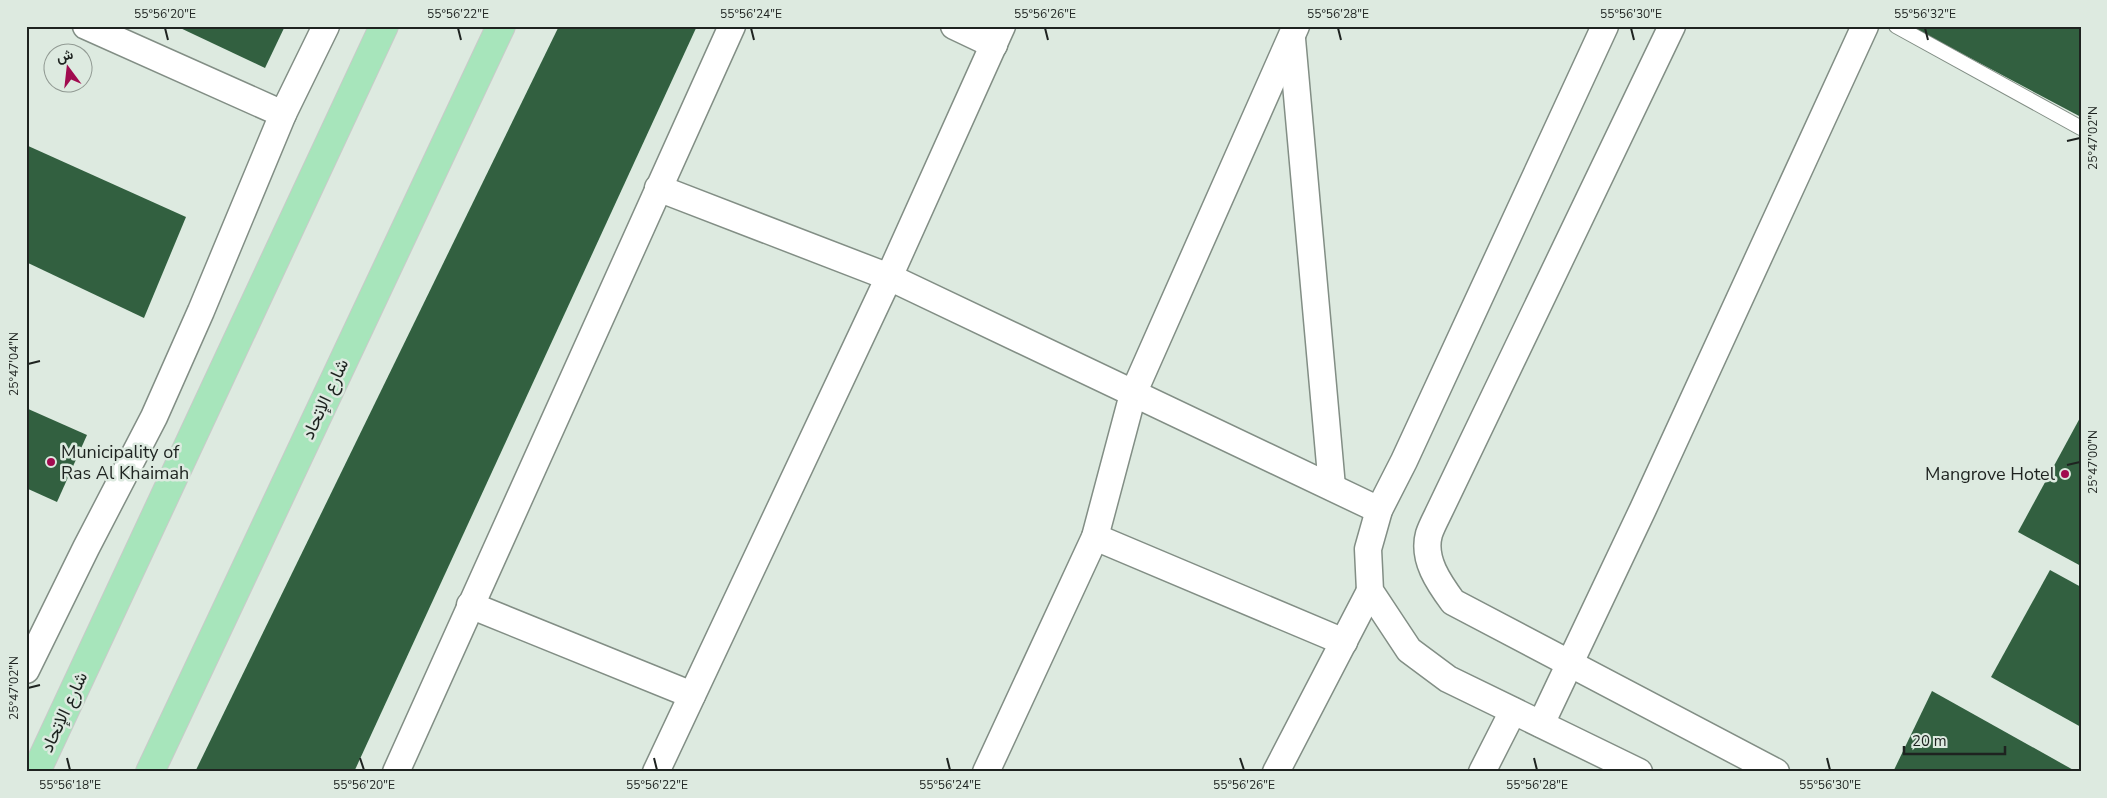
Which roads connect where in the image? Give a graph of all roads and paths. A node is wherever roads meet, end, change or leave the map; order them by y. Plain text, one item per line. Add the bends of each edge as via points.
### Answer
1 (86, 26) edge
2 (326, 26) edge
3 (384, 26) edge
4 (501, 26) edge
5 (732, 26) edge
6 (954, 26) edge
7 (1605, 26) edge
8 (1672, 26) edge
9 (1864, 26) edge
10 (1896, 26) edge
11 (1294, 31) edge
12 (998, 35) edge
13 (283, 114) junction
14 (2081, 128) edge
15 (658, 188) junction
16 (889, 277) junction
17 (1133, 394) junction
18 (1332, 487) junction
19 (1379, 510) junction
20 (1095, 537) junction
21 (1370, 590) junction
22 (470, 605) junction
23 (1344, 642) junction
24 (1570, 663) junction
25 (26, 670) edge
26 (692, 695) junction
27 (1513, 711) junction
28 (1541, 724) junction
29 (36, 772) edge
30 (150, 772) edge
31 (396, 772) edge
32 (656, 772) edge
33 (986, 772) edge
34 (1276, 772) edge
35 (1482, 772) edge
36 (1639, 772) edge
37 (1776, 772) edge

1 - 13 street
2 - 13 street
3 - 29 main road, شارع الإتحاد
4 - 30 main road, شارع الإتحاد
5 - 15 street
6 - 12 street
7 - 19 street
8 - 24 street via 1428,535 1435,577 1453,602
9 - 24 street
10 - 14 lane
11 - 17 street
11 - 18 street
12 - 16 street
13 - 25 street via 154,417
15 - 16 street
15 - 22 street
16 - 17 street
16 - 26 street
17 - 18 street
17 - 20 street
18 - 19 street
19 - 21 street via 1368,549
20 - 23 street
20 - 33 street
21 - 23 street
21 - 27 street via 1409,650 1448,679
22 - 26 street
22 - 31 street
23 - 34 street
24 - 28 street
24 - 37 street
26 - 32 street
27 - 28 street
27 - 35 street
28 - 36 street

